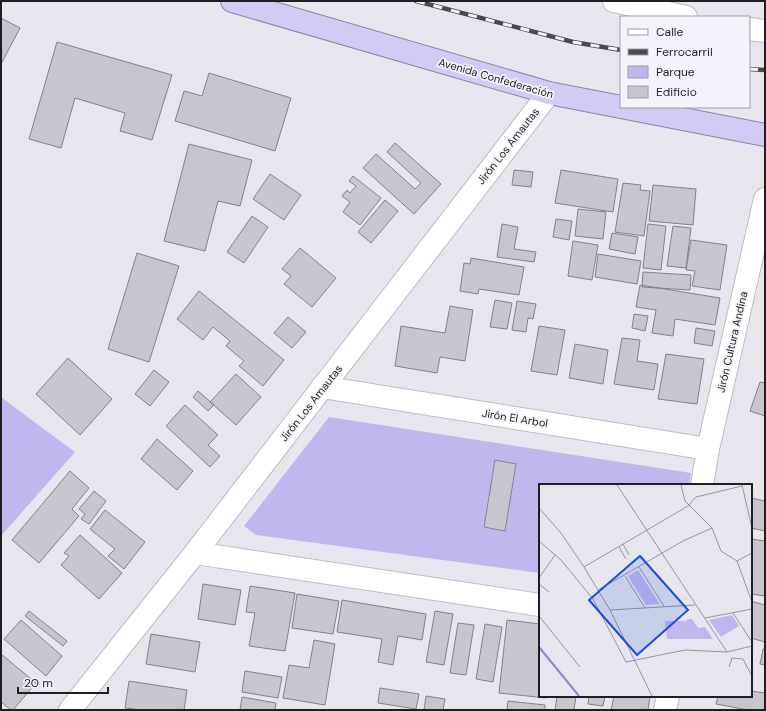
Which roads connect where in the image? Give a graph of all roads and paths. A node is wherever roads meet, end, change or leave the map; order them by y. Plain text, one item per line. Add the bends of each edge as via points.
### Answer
1 (232, 1) edge
2 (614, 1) edge
3 (682, 16) edge
4 (750, 29) edge
5 (765, 31) edge
6 (549, 93) junction
7 (620, 106) edge
8 (628, 108) edge
9 (765, 134) edge
10 (765, 199) edge
11 (322, 387) junction
12 (708, 449) junction
13 (702, 484) edge
14 (195, 553) junction
15 (539, 605) edge
16 (668, 697) edge
17 (70, 710) edge
18 (665, 710) edge

1 - 6 highway, Avenida Confederación
2 - 3 street
4 - 5 street
6 - 7 highway, Avenida Confederación
6 - 11 street, Jirón Los Amautas
8 - 9 highway, Avenida Confederación
10 - 12 street, Jirón Cultura Andina
11 - 12 street, Jirón El Arbol
11 - 14 street, Jirón Los Amautas
12 - 13 street, Jirón Cultura Andina
14 - 15 street
14 - 17 street, Jirón Los Amautas
16 - 18 street

